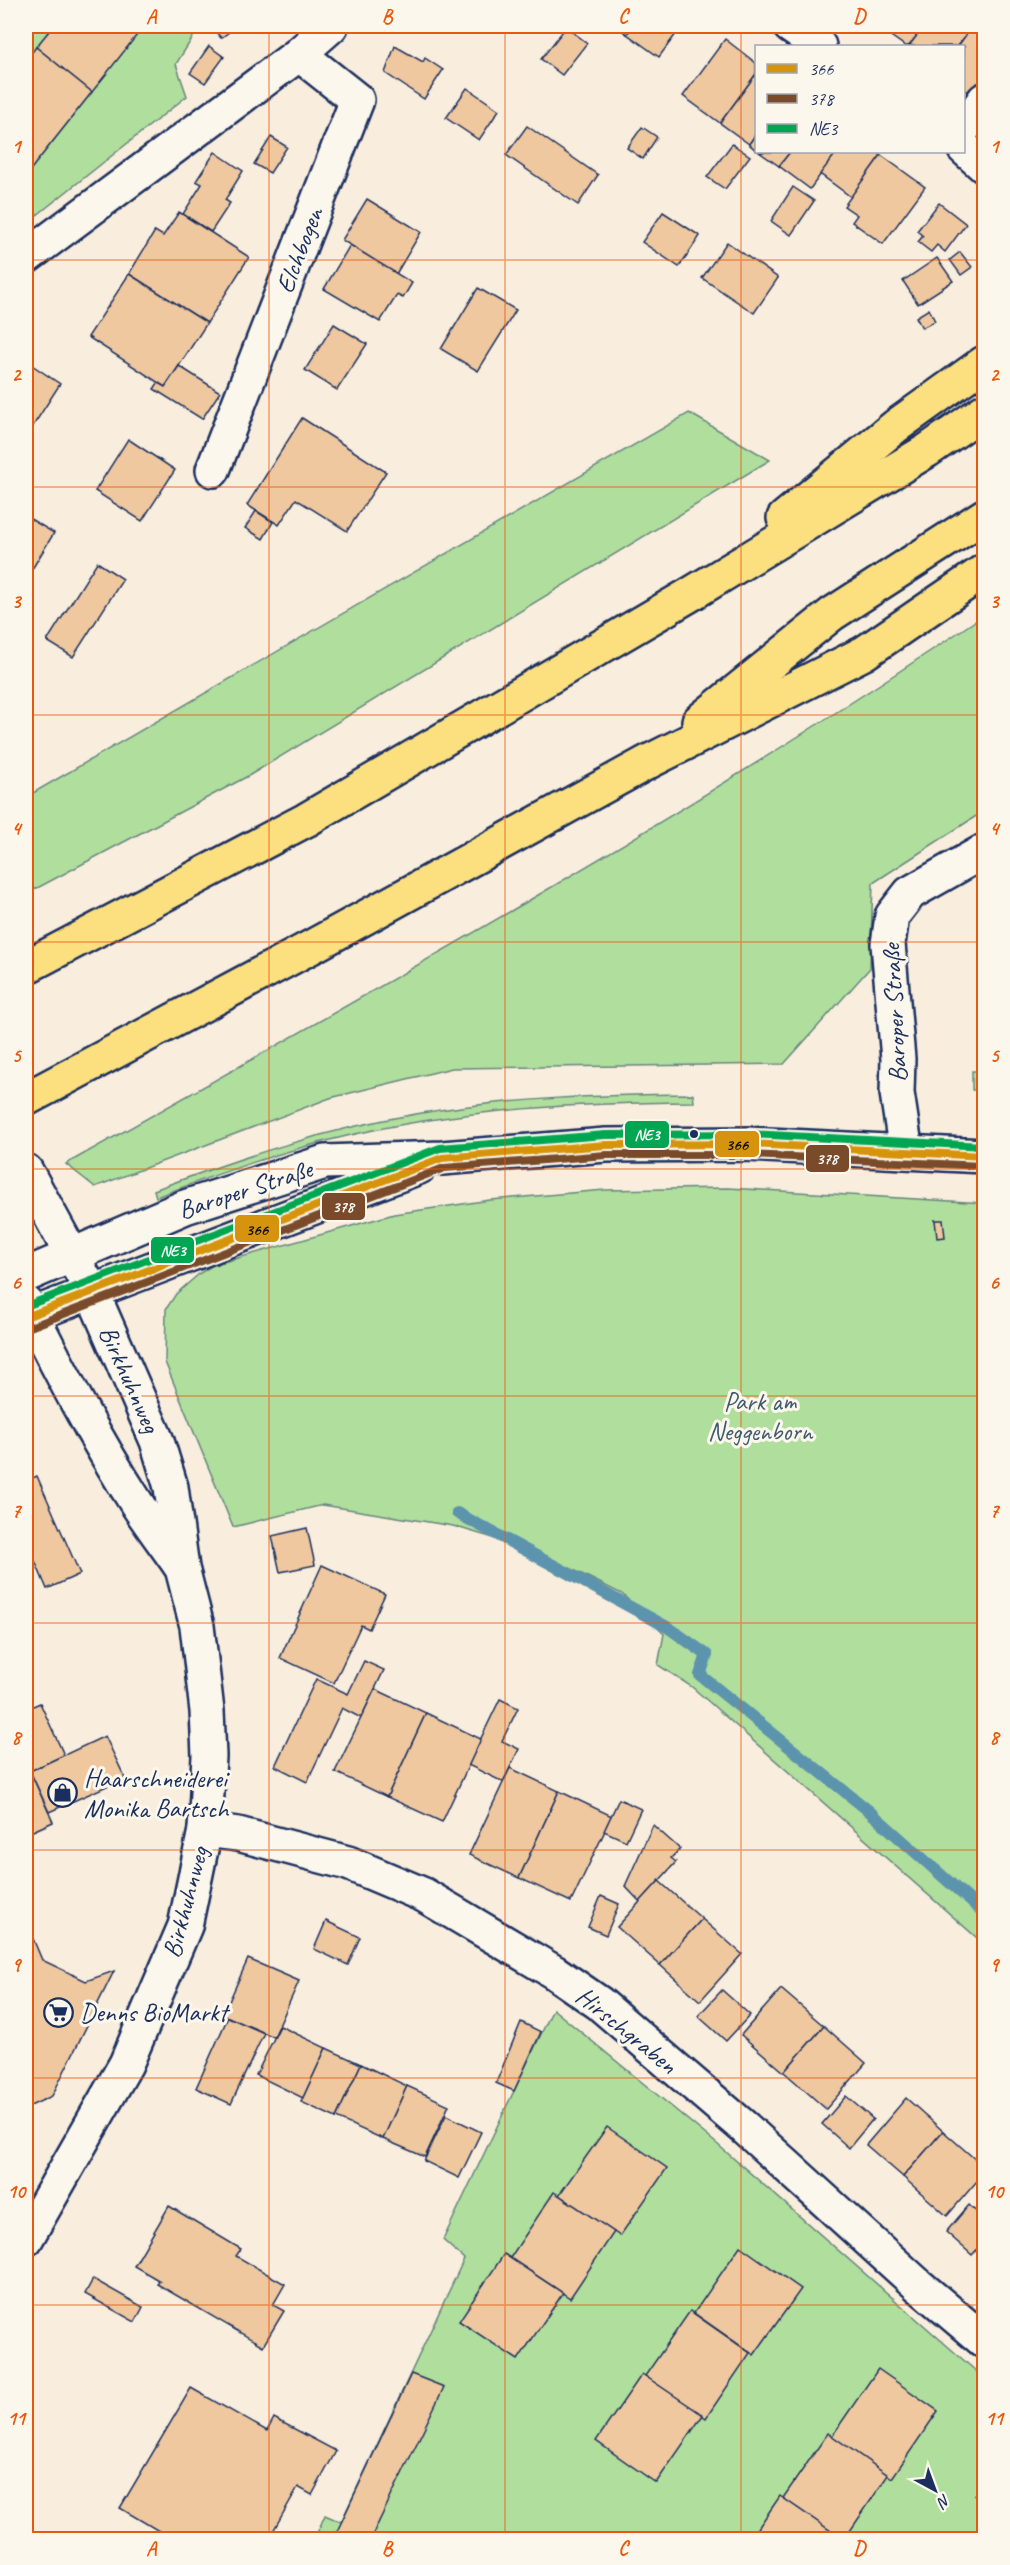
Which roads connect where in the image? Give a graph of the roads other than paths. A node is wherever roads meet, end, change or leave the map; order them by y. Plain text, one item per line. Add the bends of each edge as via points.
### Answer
1 (331, 26) edge
2 (790, 26) edge
3 (818, 45) edge
4 (299, 54) junction
5 (984, 100) edge
6 (965, 125) edge
7 (965, 150) edge
8 (984, 166) edge
9 (26, 256) edge
10 (984, 363) edge
11 (984, 411) edge
12 (213, 470) dead end
13 (984, 516) edge
14 (984, 571) edge
15 (691, 594) junction
16 (648, 762) junction
17 (984, 851) edge
18 (26, 967) edge
19 (28, 1098) edge
20 (906, 1152) junction
21 (984, 1156) edge
22 (442, 1158) junction
23 (26, 1171) edge
24 (71, 1254) junction
25 (26, 1275) edge
26 (92, 1292) junction
27 (28, 1312) edge
28 (182, 1568) junction
29 (205, 1830) junction
30 (34, 2207) edge
31 (26, 2239) edge
32 (984, 2341) edge

1 - 4 street
2 - 3 street
4 - 9 street
4 - 12 street, Elchbogen via 357,100
5 - 6 street
7 - 8 street
10 - 15 highway via 896,426
11 - 15 highway via 928,450
13 - 16 highway via 832,614
14 - 16 highway via 864,653
15 - 18 highway via 306,820
16 - 19 highway
17 - 20 street, Baroper Straße via 910,893 892,916 888,944 898,1059 897,1093
20 - 21 street, Baroper Straße
20 - 22 street, Baroper Straße via 748,1144 618,1145
22 - 24 street, Baroper Straße via 325,1162 185,1207
22 - 26 street, Baroper Straße
23 - 24 street, Birkhuhnweg
24 - 25 street, Baroper Straße
24 - 26 street, Birkhuhnweg
26 - 27 street, Baroper Straße
26 - 28 street, Birkhuhnweg via 157,1441 171,1487
27 - 28 street, Birkhuhnweg via 112,1464
28 - 29 street, Birkhuhnweg via 196,1626 207,1711
29 - 30 street, Birkhuhnweg via 185,1926 126,2064
29 - 32 street, Hirschgraben via 238,1834 348,1863 424,1895 554,1972 598,2003 737,2121
30 - 31 street, Birkhuhnweg

